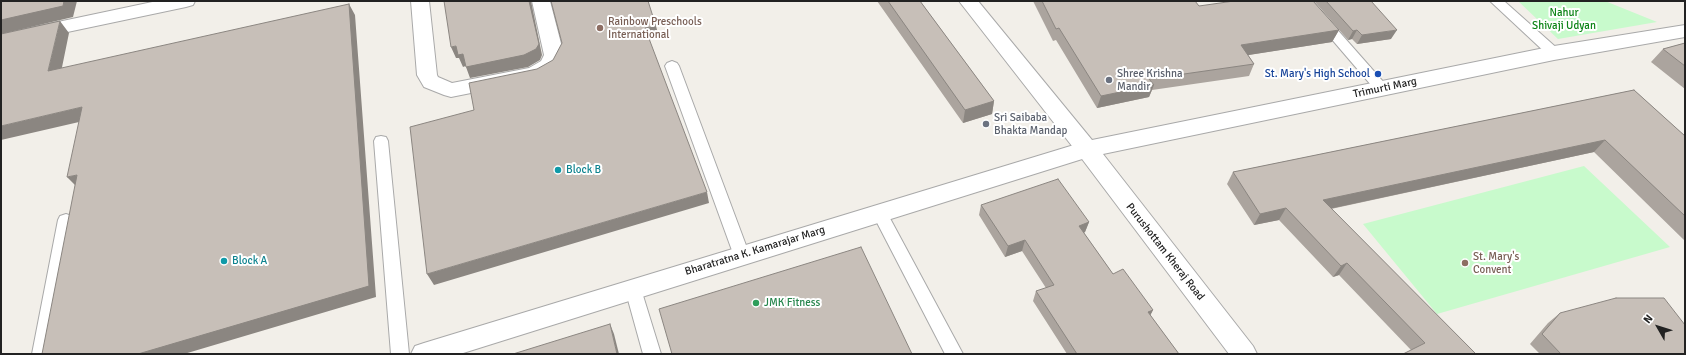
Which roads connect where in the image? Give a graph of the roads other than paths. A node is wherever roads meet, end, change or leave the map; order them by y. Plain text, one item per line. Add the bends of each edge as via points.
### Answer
1 (186, 1) edge
2 (420, 1) edge
3 (541, 1) edge
4 (968, 1) edge
5 (1305, 1) edge
6 (1496, 1) edge
7 (1685, 31) edge
8 (1, 40) edge
9 (1554, 53) junction
10 (672, 66) dead end
11 (1382, 88) junction
12 (382, 141) dead end
13 (1087, 149) junction
14 (880, 213) junction
15 (66, 220) dead end
16 (742, 256) junction
17 (633, 289) junction
18 (41, 354) edge
19 (400, 354) edge
20 (424, 354) edge
21 (652, 354) edge
22 (954, 354) edge
23 (1244, 354) edge

1 - 8 street
2 - 3 street via 426,75 430,82 450,90 534,74 548,66 554,55
4 - 13 street, Purushottam Kheraj Road
5 - 11 lane
6 - 9 lane
7 - 9 street, Trimurti Marg
9 - 11 street, Trimurti Marg
10 - 16 lane
11 - 13 street, Trimurti Marg
12 - 19 lane
13 - 14 street, Bharatratna K. Kamarajar Marg
13 - 23 street, Purushottam Kheraj Road
14 - 16 street, Bharatratna K. Kamarajar Marg
14 - 22 lane
15 - 18 lane
16 - 17 street, Bharatratna K. Kamarajar Marg
17 - 20 street, Bharatratna K. Kamarajar Marg
17 - 21 lane

